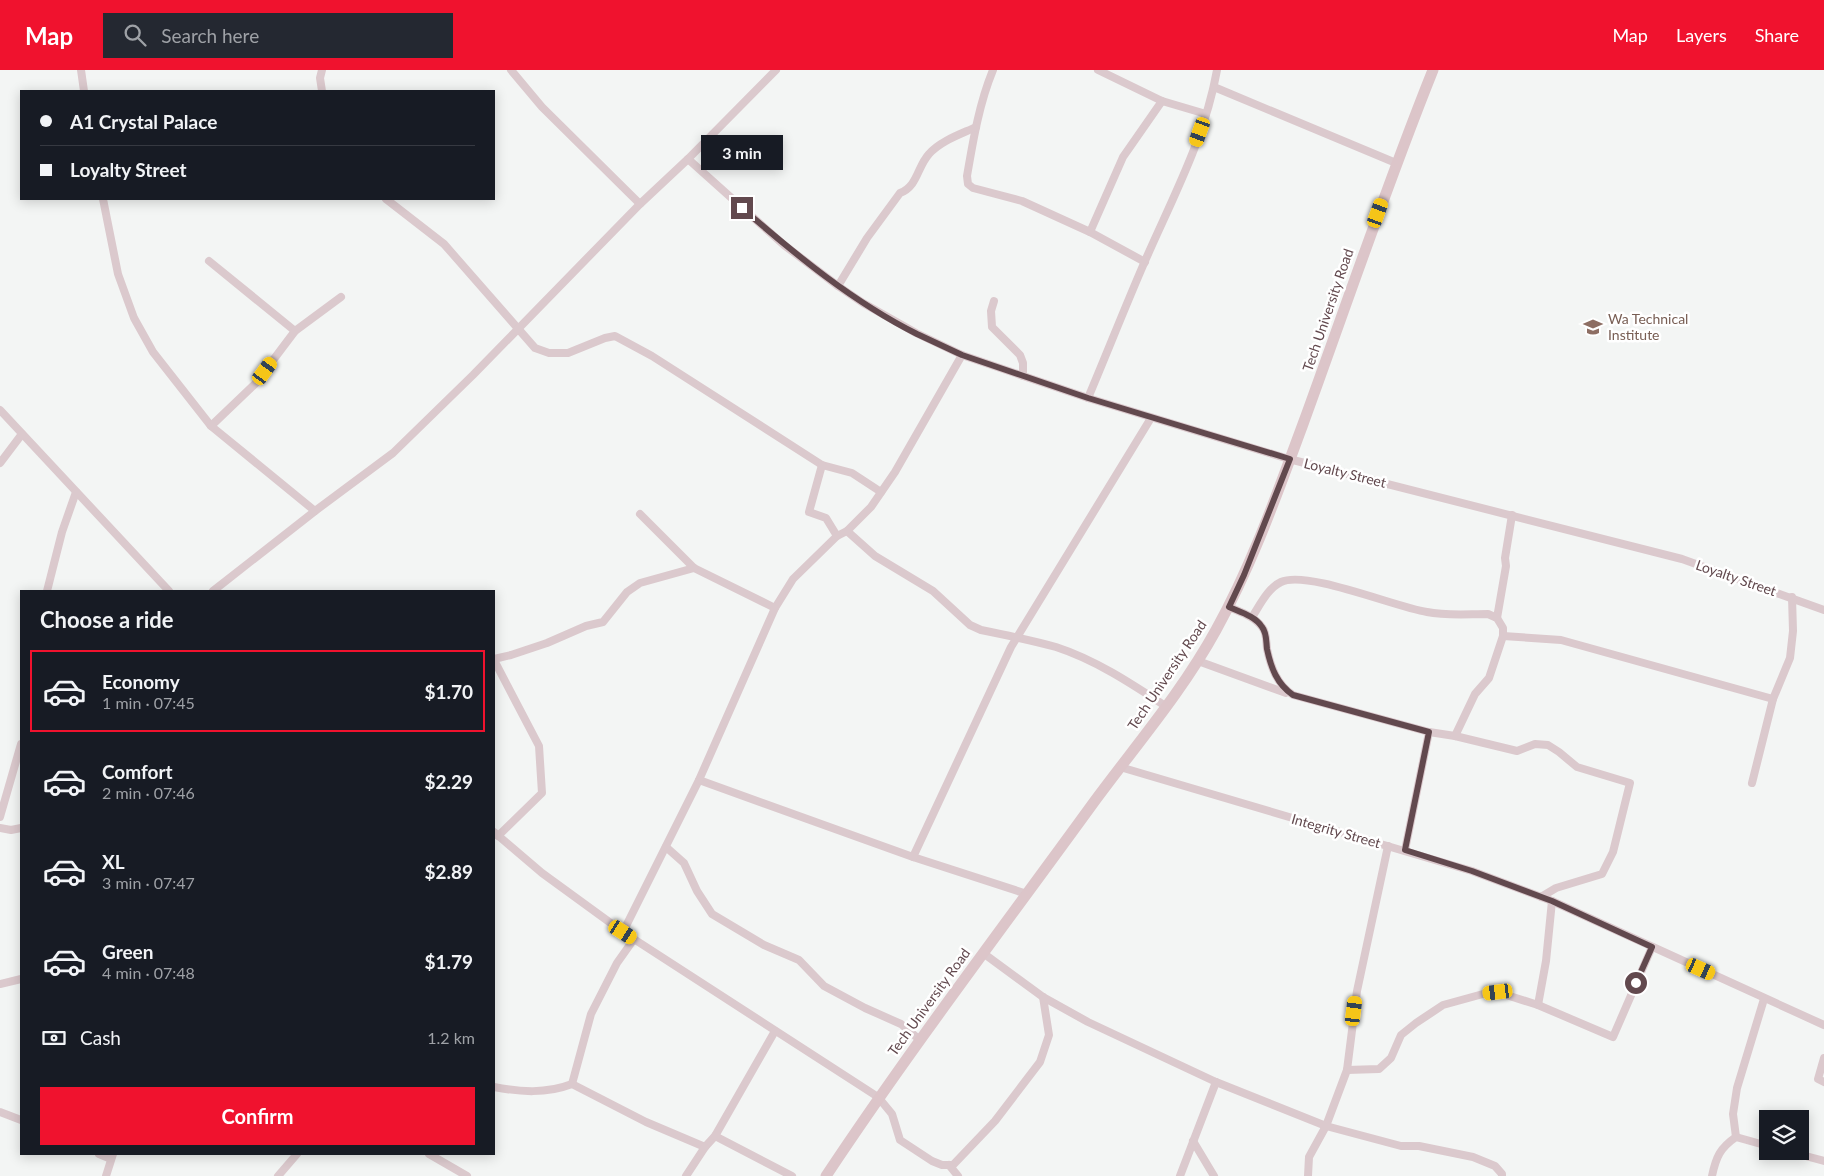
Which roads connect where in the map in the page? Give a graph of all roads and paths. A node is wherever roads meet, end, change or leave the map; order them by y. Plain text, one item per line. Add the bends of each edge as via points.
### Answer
1 (81, 70) edge
2 (322, 70) edge
3 (511, 70) edge
4 (993, 70) edge
5 (1098, 70) edge
6 (1217, 70) edge
7 (1433, 70) edge
8 (773, 71) edge
9 (1214, 87) junction
10 (84, 90) edge
11 (322, 90) edge
12 (1162, 101) junction
13 (1206, 114) junction
14 (976, 127) junction
15 (688, 159) junction
16 (1396, 163) junction
17 (102, 200) edge
18 (387, 200) edge
19 (640, 204) junction
20 (1090, 232) junction
21 (209, 261) dead end
22 (1145, 262) junction
23 (838, 286) junction
24 (340, 297) dead end
25 (994, 301) dead end
26 (518, 328) junction
27 (294, 331) junction
28 (962, 355) junction
29 (1023, 376) junction
30 (1088, 398) junction
31 (0, 410) edge
32 (1152, 418) junction
33 (211, 426) junction
34 (22, 434) junction
35 (1290, 459) junction
36 (0, 463) edge
37 (822, 465) junction
38 (76, 492) junction
39 (882, 492) junction
40 (315, 511) junction
41 (640, 514) dead end
42 (1512, 515) junction
43 (847, 531) junction
44 (837, 536) junction
45 (694, 568) junction
46 (47, 590) edge
47 (168, 590) edge
48 (215, 590) edge
49 (1792, 597) junction
50 (1229, 607) junction
51 (775, 608) junction
52 (1824, 610) edge
53 (1252, 617) junction
54 (1498, 618) junction
55 (1503, 636) junction
56 (1016, 637) junction
57 (495, 659) edge
58 (495, 661) edge
59 (1198, 661) junction
60 (1293, 695) junction
61 (1773, 699) junction
62 (1167, 707) junction
63 (1429, 732) junction
64 (1455, 736) junction
65 (20, 747) edge
66 (1120, 767) junction
67 (699, 780) junction
68 (1752, 783) dead end
69 (0, 817) edge
70 (0, 828) edge
71 (20, 828) edge
72 (496, 834) edge
73 (1388, 846) junction
74 (666, 847) junction
75 (1405, 850) junction
76 (913, 857) junction
77 (1028, 894) junction
78 (1541, 897) junction
79 (1552, 901) junction
80 (623, 932) junction
81 (634, 939) junction
82 (1652, 947) junction
83 (983, 953) junction
84 (20, 978) edge
85 (0, 984) edge
86 (1042, 997) junction
87 (1764, 999) junction
88 (1538, 1005) junction
89 (1824, 1025) edge
90 (775, 1031) junction
91 (920, 1040) junction
92 (1824, 1058) edge
93 (1347, 1070) junction
94 (1216, 1082) junction
95 (1824, 1082) edge
96 (572, 1084) junction
97 (495, 1087) edge
98 (878, 1097) junction
99 (0, 1112) edge
100 (20, 1120) edge
101 (1326, 1126) junction
102 (715, 1136) junction
103 (1736, 1137) junction
104 (1193, 1141) junction
105 (1759, 1143) edge
106 (705, 1147) junction
107 (296, 1155) edge
108 (431, 1155) edge
109 (112, 1156) edge
110 (1809, 1158) edge
111 (1824, 1162) edge
112 (949, 1165) junction
113 (106, 1176) edge
114 (278, 1176) edge
115 (468, 1176) edge
116 (686, 1176) edge
117 (792, 1176) edge
118 (826, 1176) edge
119 (958, 1176) edge
120 (1180, 1176) edge
121 (1214, 1176) edge
122 (1308, 1176) edge
123 (1502, 1176) edge
124 (1712, 1176) edge

1 - 10 street
2 - 11 street
3 - 19 street via 542,108
4 - 14 street
5 - 12 street
6 - 9 street
7 - 16 street, Tech University Road
8 - 15 street
9 - 13 street
9 - 16 street
12 - 13 street
12 - 20 street via 1123,156
13 - 22 street via 1179,187
14 - 20 street via 968,184 1022,201
14 - 23 street via 929,153 914,184 900,193
15 - 19 street
15 - 23 street, Loyalty Street via 784,245
16 - 35 street, Tech University Road
17 - 33 street via 118,274 134,318 153,352
18 - 26 street via 444,244
19 - 26 street
20 - 22 street
21 - 27 street
22 - 30 street
23 - 28 street, Loyalty Street via 916,333
24 - 27 street
25 - 29 street via 992,327 1020,355
26 - 37 street via 535,348 549,353 568,353 615,336 652,356
26 - 40 street via 393,453
27 - 33 street via 255,384
28 - 29 street, Loyalty Street
28 - 39 street
29 - 30 street, Loyalty Street
30 - 32 street, Loyalty Street
31 - 34 street
32 - 35 street, Loyalty Street
32 - 56 street
33 - 40 street
34 - 36 street
34 - 38 street
35 - 42 street, Loyalty Street
35 - 50 street, Tech University Road
37 - 39 street via 852,473
37 - 44 street via 809,512 826,518
38 - 46 street
38 - 47 street
39 - 43 street
40 - 48 street
41 - 45 street
42 - 49 street, Loyalty Street via 1682,559
42 - 54 street
43 - 44 street
43 - 56 street via 875,556 933,591 970,625
44 - 51 street via 793,579
45 - 51 street
45 - 57 street via 640,583 627,592 603,622
49 - 52 street, Loyalty Street
49 - 61 street via 1790,658
50 - 53 street
50 - 59 street, Tech University Road
51 - 67 street
53 - 54 street via 1268,592 1282,582 1299,580 1332,585 1425,612 1488,614
53 - 60 street via 1262,626 1271,666 1279,684
54 - 55 street
55 - 61 street via 1561,640
55 - 64 street via 1489,678 1475,694
56 - 62 street via 1056,647 1088,660
56 - 76 street
58 - 72 street via 539,746 542,793
59 - 60 street
59 - 62 street, Tech University Road
60 - 63 street
61 - 68 street
62 - 66 street, Tech University Road
63 - 64 street
63 - 75 street
64 - 78 street via 1517,751 1535,744 1548,745 1577,767 1630,783 1613,852 1602,874 1556,888
65 - 69 street
66 - 73 street, Integrity Street
66 - 77 street, Tech University Road
67 - 74 street
67 - 76 street
70 - 71 street
72 - 80 street via 542,873
73 - 75 street, Integrity Street
73 - 93 street via 1357,991
74 - 80 street
74 - 91 street via 684,863 712,914 764,945 799,960 824,986 901,1024
75 - 78 street, Integrity Street
76 - 77 street
77 - 83 street, Tech University Road
78 - 79 street, Integrity Street
79 - 82 street, Integrity Street
79 - 88 street
80 - 81 street
81 - 90 street
81 - 96 street via 617,963 591,1014
82 - 87 street, Integrity Street
82 - 88 street via 1612,1037
83 - 86 street
83 - 91 street, Tech University Road
84 - 85 street
86 - 94 street
86 - 112 street via 1049,1036 1040,1062 995,1121 953,1165
87 - 89 street, Integrity Street
87 - 103 street via 1737,1088 1733,1114
88 - 93 street via 1498,992 1443,1005 1401,1035 1392,1058 1380,1069
90 - 98 street
90 - 102 street
91 - 98 street, Tech University Road
92 - 95 street via 1818,1079
93 - 101 street
94 - 101 street
94 - 104 street
96 - 97 street via 556,1090 515,1091
96 - 106 street via 646,1122
98 - 112 street via 892,1114 900,1140 932,1161
98 - 118 street, Tech University Road
99 - 100 street
101 - 122 street via 1309,1157
101 - 123 street via 1401,1146 1419,1146 1473,1158 1494,1166
102 - 106 street
102 - 117 street
103 - 105 street
103 - 124 street via 1724,1145 1715,1161
104 - 120 street
104 - 121 street
106 - 116 street
107 - 114 street
108 - 115 street
109 - 113 street
110 - 111 street
112 - 119 street

